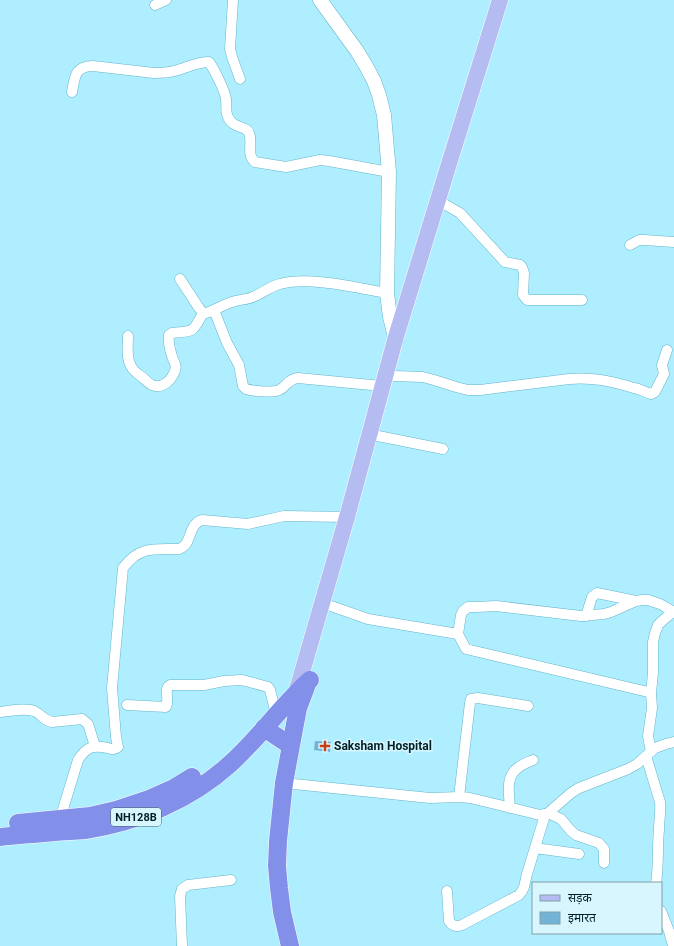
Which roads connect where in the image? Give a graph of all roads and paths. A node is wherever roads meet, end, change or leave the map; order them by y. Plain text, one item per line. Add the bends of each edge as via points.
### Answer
1 (166, 0) edge
2 (233, 0) edge
3 (320, 0) edge
4 (500, 0) edge
5 (512, 0) edge
6 (155, 6) dead end
7 (240, 80) dead end
8 (72, 92) dead end
9 (389, 172) junction
10 (442, 204) junction
11 (674, 242) edge
12 (630, 245) dead end
13 (180, 279) dead end
14 (387, 293) junction
15 (582, 300) dead end
16 (214, 310) junction
17 (203, 312) junction
18 (128, 336) dead end
19 (397, 346) junction
20 (667, 350) dead end
21 (388, 381) junction
22 (378, 436) junction
23 (442, 449) dead end
24 (347, 517) junction
25 (636, 601) junction
26 (331, 606) junction
27 (674, 611) edge
28 (586, 616) junction
29 (458, 634) junction
30 (310, 680) joint
31 (651, 693) junction
32 (297, 701) junction
33 (127, 705) dead end
34 (528, 706) dead end
35 (0, 712) edge
36 (276, 714) junction
37 (264, 728) junction
38 (674, 742) edge
39 (250, 744) junction
40 (95, 746) junction
41 (291, 746) junction
42 (648, 754) junction
43 (533, 760) dead end
44 (284, 783) junction
45 (459, 797) junction
46 (510, 808) junction
47 (546, 814) junction
48 (60, 818) junction
49 (0, 825) edge
50 (0, 837) edge
51 (535, 848) junction
52 (579, 854) dead end
53 (604, 863) dead end
54 (231, 880) dead end
55 (656, 882) edge
56 (447, 891) dead end
57 (662, 913) edge
58 (182, 946) edge
59 (290, 946) edge
60 (673, 946) edge

1 - 6 street
2 - 7 street via 230,49
3 - 9 main road via 357,51 374,82 384,116
4 - 10 main road
5 - 10 main road
8 - 9 street via 77,72 84,67 164,73 209,62 226,97 228,119 250,133 251,159 255,162 291,166 320,160
9 - 14 main road
10 - 15 street via 460,213 505,262 522,267 524,295 527,300
10 - 19 main road
11 - 12 street via 639,240
13 - 17 street
14 - 16 street via 326,283 280,283 249,299 237,300
14 - 19 main road
16 - 17 street
16 - 21 street via 239,365 243,386 246,389 277,391 294,378
17 - 18 street via 195,329 169,335 172,357 176,365 174,374 166,384 160,386 151,385 130,366
19 - 21 main road
20 - 21 street via 662,365 664,374 652,394 607,381 582,378 489,390 468,390 423,377
21 - 22 main road
21 - 24 main road
22 - 23 street
22 - 26 main road
24 - 32 main road
24 - 40 street via 284,516 248,524 202,520 194,527 184,547 149,549 127,562 123,568 112,688 118,747 114,749
25 - 27 street via 648,600
25 - 28 street via 611,612
25 - 28 street via 597,593 592,597
26 - 29 street via 368,619
26 - 30 main road
27 - 31 street via 658,624 655,633
28 - 29 street via 496,606 472,607 465,609 461,615
29 - 31 street via 466,649
30 - 32 highway
31 - 42 street
32 - 36 highway, NH128B
32 - 41 highway
33 - 36 street via 166,707 168,685 204,685 241,680 268,687
34 - 45 street via 471,699
35 - 40 street via 29,710 52,722 82,719 88,724
36 - 37 highway, NH128B
37 - 39 highway, NH128B
37 - 41 highway
38 - 42 street via 660,746
39 - 48 highway, NH128B via 174,788 149,799 90,816
39 - 50 highway, NH128B via 209,781 155,811 85,830
40 - 48 street via 78,760
41 - 44 highway
42 - 47 street via 628,769 579,788
42 - 55 street via 660,802
43 - 46 street via 520,766 512,774 508,787
44 - 45 street via 430,798
44 - 59 highway via 277,866 282,912
45 - 46 street
46 - 47 street via 535,815
47 - 51 street
47 - 53 street via 562,819 576,835 599,843 604,849
48 - 49 highway, NH128B
51 - 52 street
51 - 56 street via 522,891 513,899 459,926 454,926 449,921
54 - 58 street via 182,888
57 - 60 street

